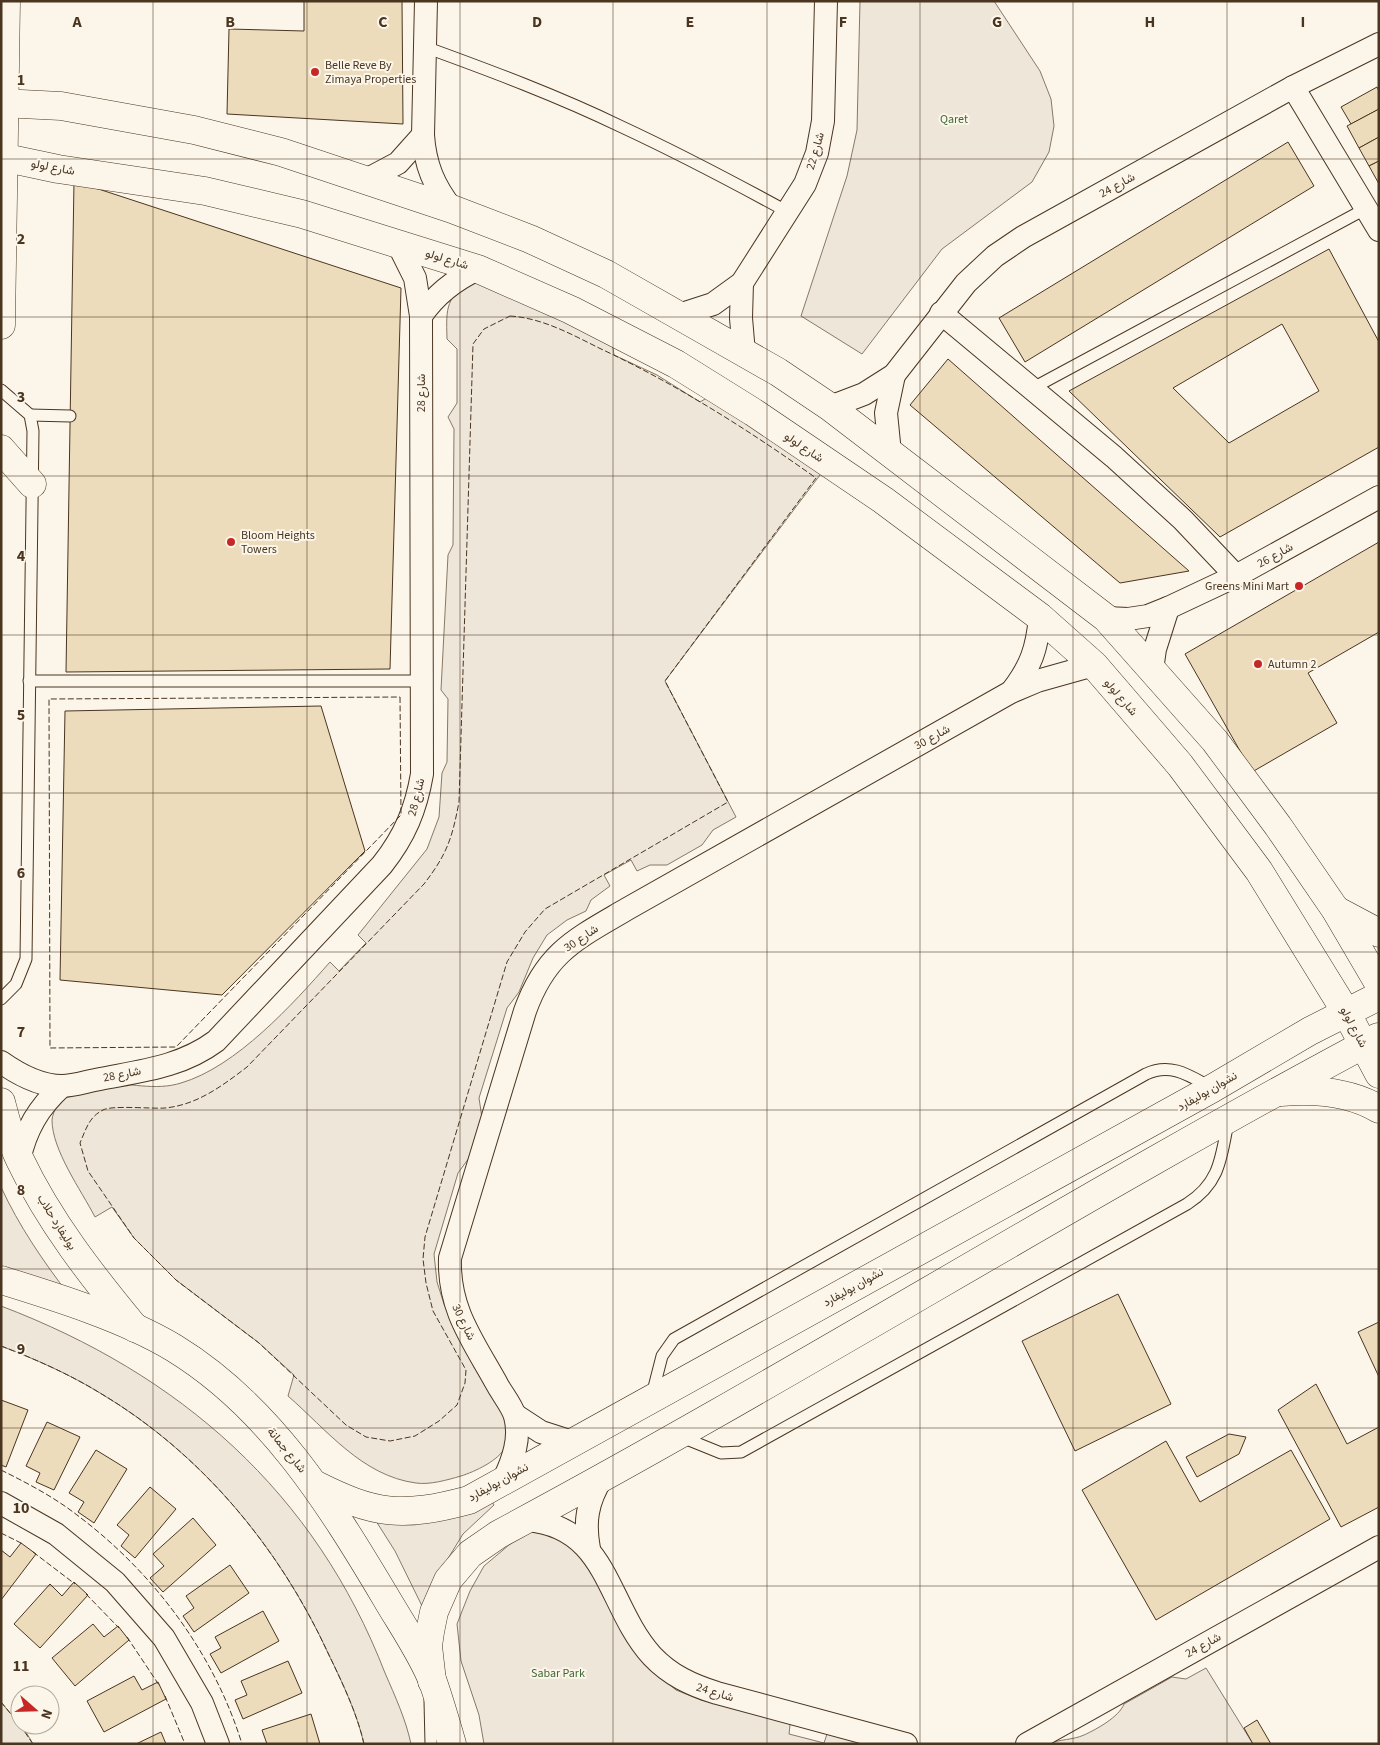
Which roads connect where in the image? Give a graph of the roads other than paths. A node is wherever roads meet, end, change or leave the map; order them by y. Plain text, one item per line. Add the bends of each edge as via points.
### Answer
1 (6, 1) edge
2 (426, 1) edge
3 (826, 1) edge
4 (1379, 44) edge
5 (425, 47) junction
6 (1293, 87) junction
7 (3, 103) edge
8 (423, 135) junction
9 (2, 157) edge
10 (366, 180) junction
11 (1367, 208) junction
12 (452, 209) junction
13 (788, 212) junction
14 (1379, 230) edge
15 (398, 244) junction
16 (478, 269) junction
17 (742, 283) junction
18 (941, 313) junction
19 (679, 315) junction
20 (421, 316) junction
21 (1, 325) edge
22 (744, 352) junction
23 (894, 374) junction
24 (1033, 388) junction
25 (1, 390) edge
26 (830, 407) junction
27 (30, 415) junction
28 (70, 416) dead end
29 (1, 449) edge
30 (890, 453) junction
31 (32, 484) junction
32 (1379, 497) edge
33 (1236, 576) junction
34 (1168, 608) junction
35 (1040, 617) junction
36 (1106, 618) junction
37 (1094, 665) junction
38 (1152, 670) junction
39 (29, 681) junction
40 (422, 681) junction
41 (1012, 692) junction
42 (1335, 910) junction
43 (1379, 932) edge
44 (1379, 984) edge
45 (1379, 996) edge
46 (1, 998) edge
47 (1346, 1012) junction
48 (1371, 1040) edge
49 (1, 1062) edge
50 (1379, 1074) edge
51 (62, 1086) junction
52 (1213, 1088) junction
53 (1274, 1093) junction
54 (1, 1102) edge
55 (1379, 1109) edge
56 (1229, 1119) junction
57 (19, 1160) junction
58 (1, 1280) edge
59 (136, 1329) junction
60 (652, 1398) junction
61 (515, 1415) junction
62 (677, 1435) junction
63 (572, 1442) junction
64 (602, 1478) junction
65 (504, 1479) junction
66 (314, 1484) junction
67 (1, 1503) edge
68 (527, 1520) junction
69 (1379, 1547) edge
70 (589, 1549) junction
71 (432, 1681) junction
72 (218, 1744) edge
73 (431, 1744) edge
74 (452, 1744) edge
75 (906, 1744) edge
76 (1027, 1744) edge

1 - 7 street
2 - 5 street
3 - 13 street, شارع 22 via 823,121 817,153 805,184
4 - 6 street, شارع 24
5 - 8 street
5 - 13 lane via 556,97 621,126
6 - 11 street
6 - 18 street, شارع 24 via 1023,237 995,256
7 - 9 street
7 - 10 street via 61,106 194,130 281,152
8 - 10 street via 398,162
8 - 12 street via 430,175
9 - 15 street, شارع لولو via 58,169 205,191 302,214
9 - 21 street
10 - 12 street
11 - 14 street
11 - 24 lane
12 - 19 street via 598,270
13 - 17 street, شارع 22
15 - 16 street, شارع لولو
15 - 20 street, شارع 28 via 415,278
16 - 20 street via 445,288
16 - 35 street, شارع لولو via 570,310 699,378 883,500
17 - 19 street, شارع 22 via 713,304
17 - 22 street
18 - 23 street, شارع 24
18 - 24 street
19 - 22 street
20 - 40 street, شارع 28
22 - 26 street
23 - 26 street, شارع 24 via 864,394
23 - 30 street, شارع 24 via 886,413
24 - 33 street via 1183,520
25 - 27 lane
26 - 30 street
27 - 28 lane
27 - 31 lane via 33,426
29 - 31 street
30 - 36 street
31 - 39 lane
32 - 33 street, شارع 26
33 - 34 street, شارع 26
34 - 36 street, شارع 26 via 1148,616
34 - 38 street
35 - 37 street, شارع لولو
35 - 41 street, شارع 30 via 1038,644 1028,670
36 - 38 street
37 - 41 street, شارع 30 via 1037,681
37 - 47 street, شارع لولو via 1180,765 1259,871
38 - 42 street via 1215,741
39 - 40 lane
39 - 46 lane via 26,959 16,984
40 - 51 street, شارع 28 via 422,774 418,799 398,845 382,865 216,1041 183,1061
41 - 61 street, شارع 30 via 610,919 565,948 547,966 526,1011 450,1258 449,1278 459,1315
42 - 43 street
42 - 44 street
45 - 47 street, نشوان بوليفارد
47 - 48 street, شارع لولو
47 - 52 street, نشوان بوليفارد
48 - 50 street, شارع لولو
48 - 53 street
49 - 51 street, شارع 28 via 26,1076
51 - 57 street via 33,1119
52 - 60 street, نشوان بوليفارد
52 - 60 lane via 1175,1069 1165,1068 1146,1074 679,1336 662,1356
53 - 55 street via 1308,1090 1342,1094
53 - 56 street
54 - 57 street, بوليفارد حلاب
56 - 62 street
56 - 62 lane via 1216,1174 1199,1196 1187,1204 741,1452 721,1453
57 - 59 street, بوليفارد حلاب via 92,1276
58 - 59 street, شارع جمانة
59 - 66 street, شارع جمانة via 174,1348 227,1386 274,1432
60 - 63 street, نشوان بوليفارد
61 - 63 street, شارع 30 via 541,1432
61 - 65 street, شارع 30 via 515,1448
62 - 64 street
63 - 65 street, نشوان بوليفارد
64 - 68 street
64 - 70 street, شارع 24 via 592,1494 587,1512
65 - 66 street, نشوان بوليفارد via 469,1500 430,1511 389,1512 350,1502
66 - 71 street, شارع جمانة via 356,1547
67 - 72 street via 56,1534 115,1582 164,1638 202,1703
68 - 70 street, شارع 24 via 561,1527
68 - 71 street via 470,1554 448,1580 434,1612 429,1639
69 - 76 street, شارع 24
70 - 75 street, شارع 24 via 636,1633 651,1655 670,1672 692,1685 717,1693
71 - 73 lane via 429,1708
71 - 74 street, شارع جمانة

